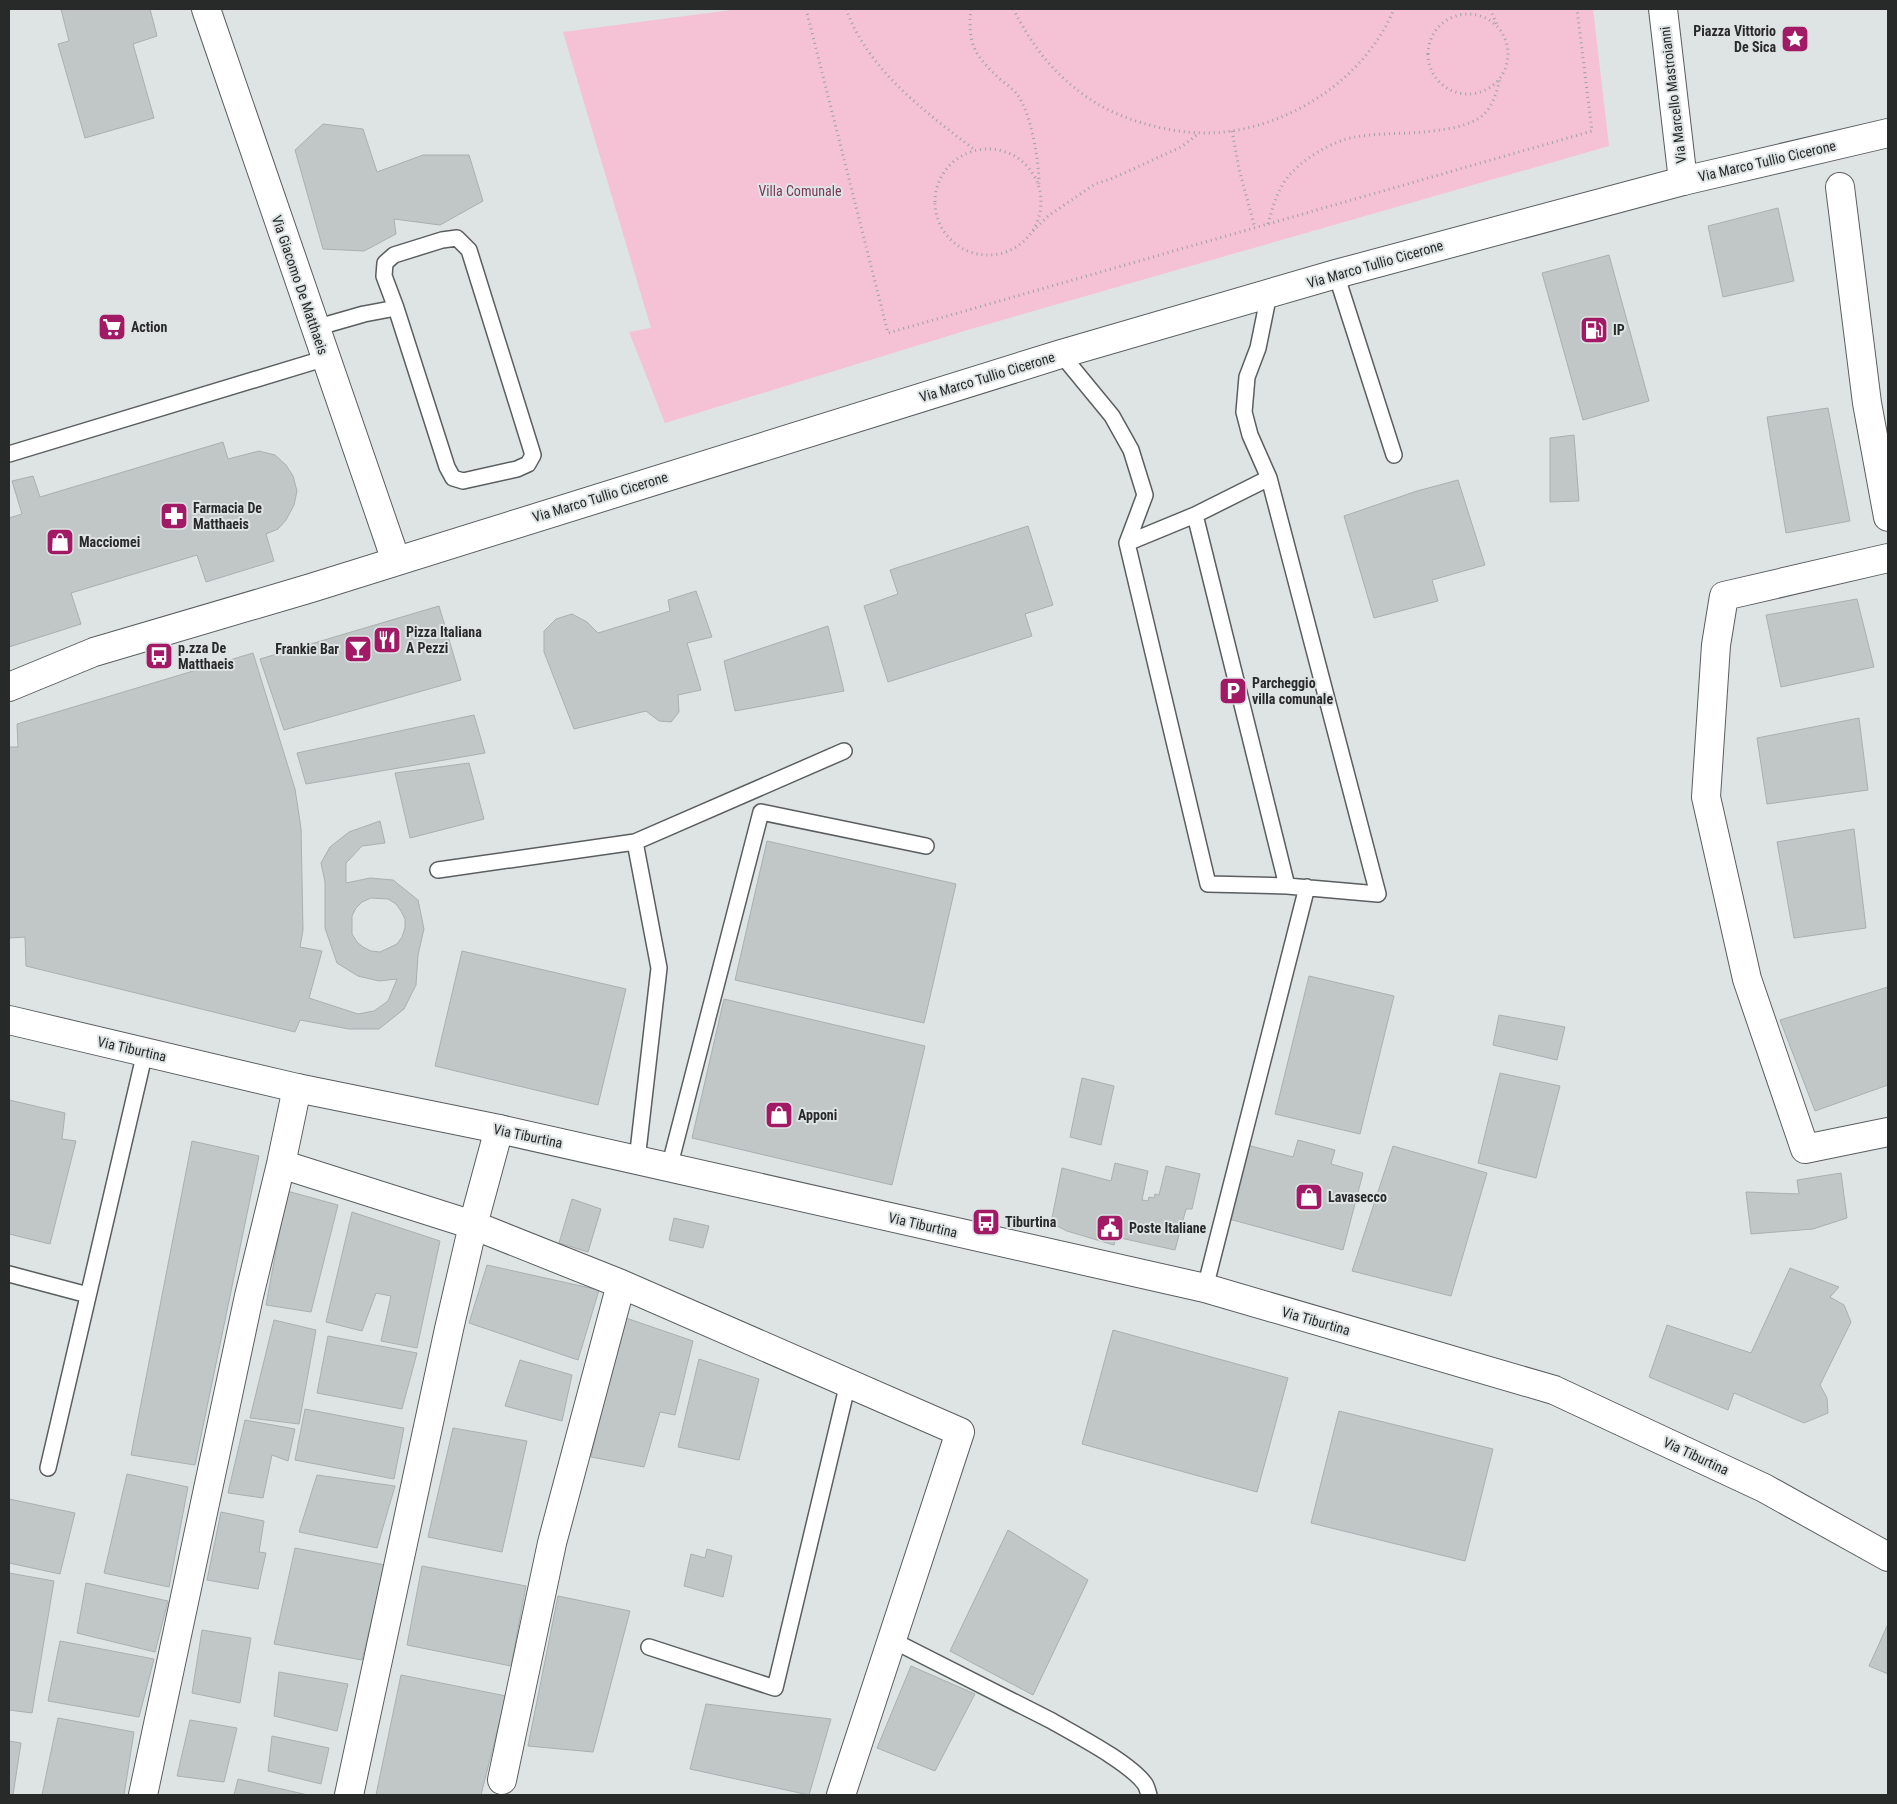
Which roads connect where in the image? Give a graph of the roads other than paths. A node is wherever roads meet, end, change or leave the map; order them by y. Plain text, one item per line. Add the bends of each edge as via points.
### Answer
1 (206, 9) edge
2 (1663, 9) edge
3 (1888, 133) edge
4 (1683, 181) junction
5 (1840, 187) dead end
6 (1336, 274) junction
7 (1269, 294) junction
8 (396, 308) junction
9 (315, 328) junction
10 (1061, 354) junction
11 (326, 358) junction
12 (9, 454) edge
13 (1394, 455) dead end
14 (1269, 478) junction
15 (1195, 515) junction
16 (1888, 517) edge
17 (1127, 543) junction
18 (1888, 558) edge
19 (396, 561) junction
20 (94, 652) junction
21 (9, 665) edge
22 (9, 687) edge
23 (844, 751) dead end
24 (635, 842) junction
25 (926, 846) dead end
26 (438, 870) dead end
27 (1287, 886) junction
28 (1307, 887) junction
29 (9, 1020) edge
30 (145, 1052) junction
31 (297, 1088) junction
32 (499, 1129) junction
33 (1888, 1132) edge
34 (637, 1160) junction
35 (282, 1164) junction
36 (669, 1168) junction
37 (473, 1225) junction
38 (9, 1274) edge
39 (621, 1284) junction
40 (1204, 1288) junction
41 (88, 1295) junction
42 (848, 1383) junction
43 (48, 1468) dead end
44 (1888, 1557) edge
45 (892, 1640) junction
46 (649, 1646) dead end
47 (502, 1780) dead end
48 (143, 1795) edge
49 (349, 1795) edge
50 (841, 1795) edge
51 (1149, 1795) edge

1 - 9 street, Via Giacomo De Matthaeis
2 - 4 street, Via Marcello Mastroianni
3 - 4 street, Via Marco Tullio Cicerone
4 - 6 street, Via Marco Tullio Cicerone
5 - 16 street via 1867,403
6 - 7 street, Via Marco Tullio Cicerone
6 - 13 lane
7 - 10 street, Via Marco Tullio Cicerone
7 - 14 lane via 1258,348 1247,377 1244,412 1250,435
8 - 8 lane via 453,478 463,481 517,470 528,464 533,455 469,250 457,238 394,255 385,263 384,276
8 - 9 lane
9 - 11 street, Via Giacomo De Matthaeis
10 - 17 lane via 1112,416 1130,450 1145,495
10 - 19 street, Via Marco Tullio Cicerone
11 - 12 lane
11 - 19 street, Via Giacomo De Matthaeis
14 - 15 lane
14 - 28 lane via 1378,894
15 - 17 lane
15 - 27 lane
17 - 27 lane via 1208,884
18 - 33 street via 1724,596 1716,644 1706,798 1747,979 1804,1149
19 - 20 street, Via Marco Tullio Cicerone
20 - 21 street
20 - 22 street
23 - 24 lane
24 - 26 lane
24 - 34 lane via 659,968
25 - 36 lane via 762,812
27 - 28 lane
28 - 40 lane
29 - 30 street, Via Tiburtina
30 - 31 street, Via Tiburtina
30 - 41 lane
31 - 32 street, Via Tiburtina
31 - 35 street
32 - 34 street, Via Tiburtina
32 - 37 street
34 - 36 street, Via Tiburtina
35 - 37 street
35 - 48 street via 247,1305
36 - 40 street, Via Tiburtina
37 - 39 street
37 - 49 street
38 - 41 lane
39 - 42 street
39 - 47 street via 552,1543
40 - 44 street, Via Tiburtina via 1554,1390 1764,1488
41 - 43 lane
42 - 45 street via 960,1432
42 - 46 lane via 776,1688
45 - 50 street
45 - 51 lane via 1076,1735 1124,1764 1146,1785

